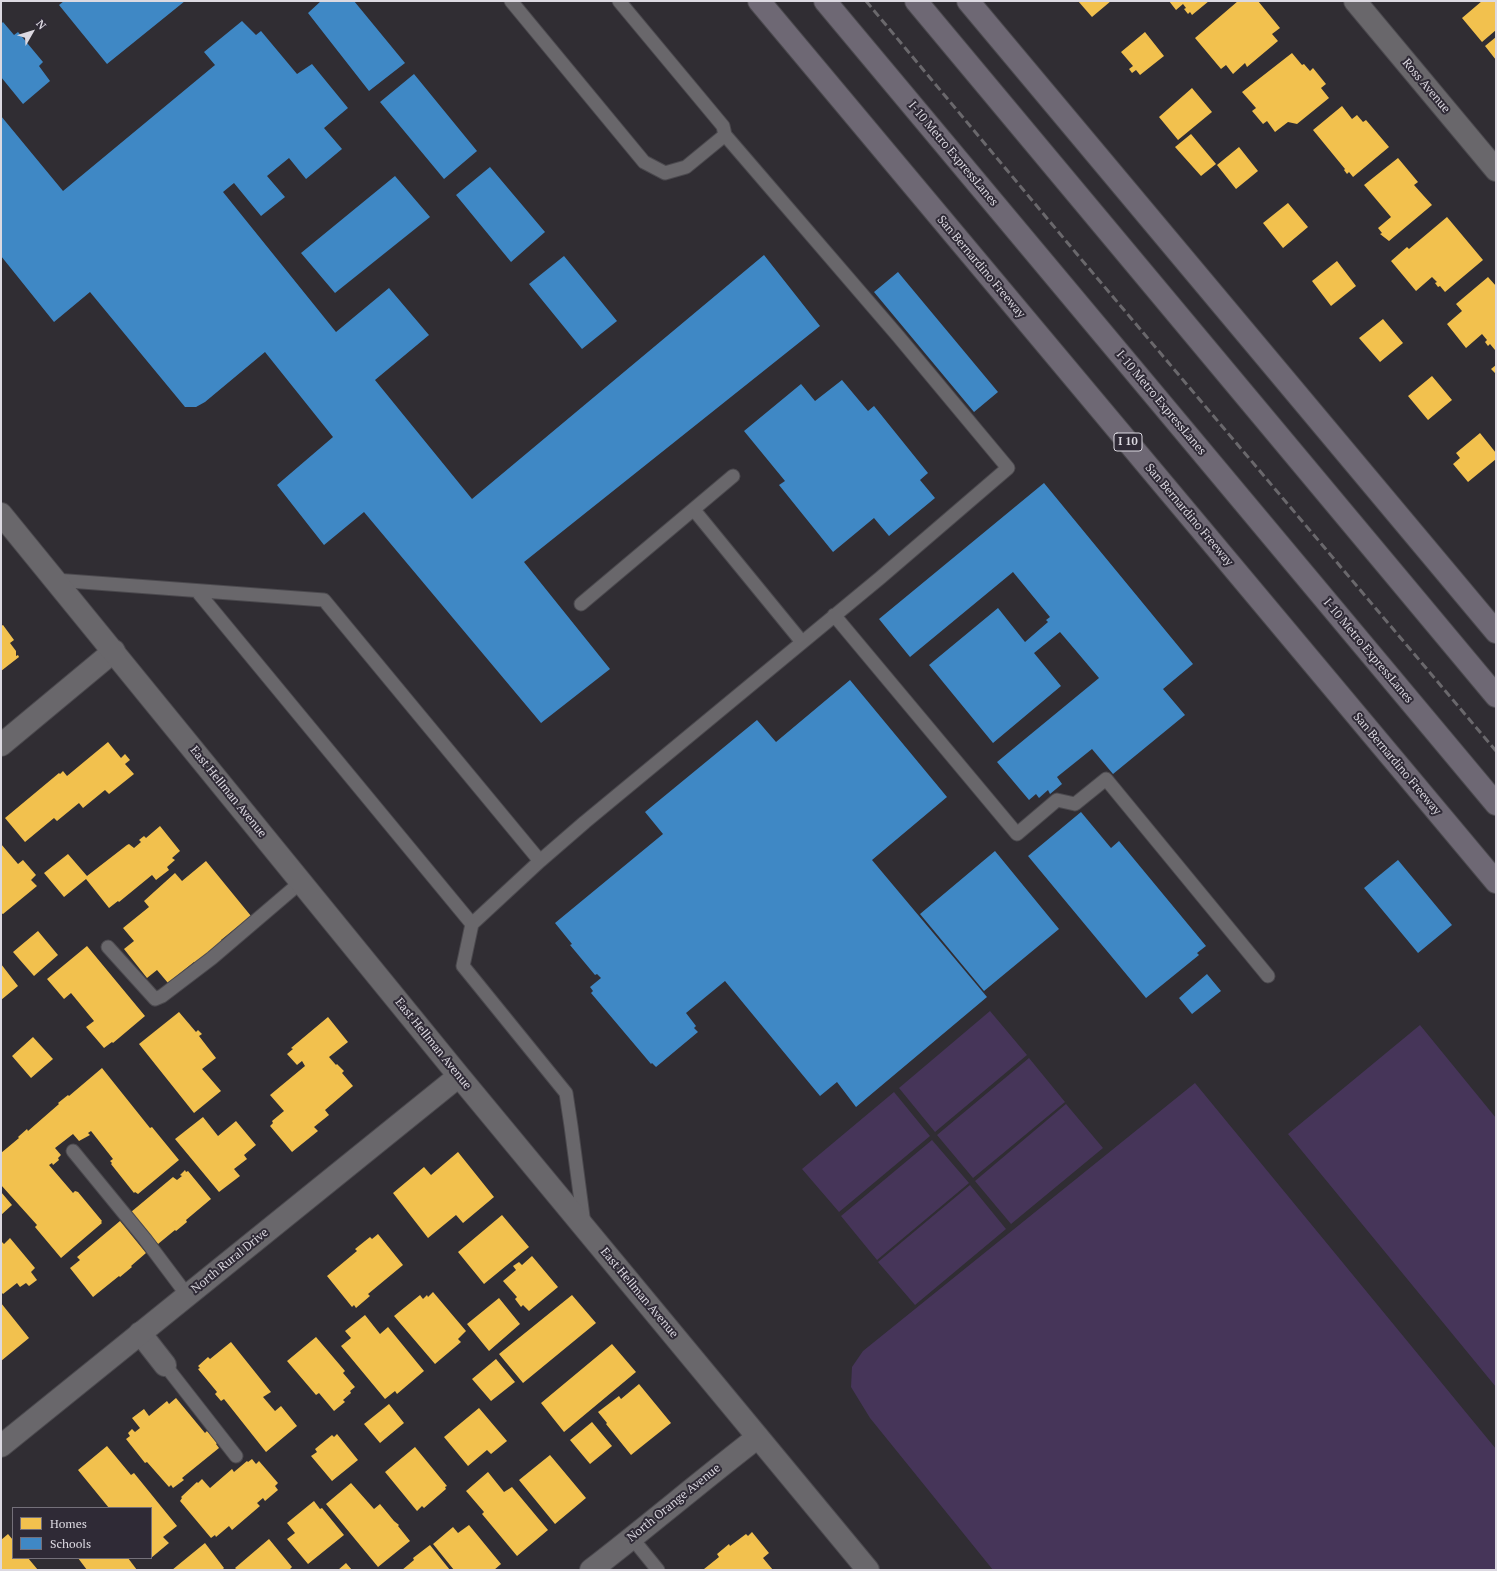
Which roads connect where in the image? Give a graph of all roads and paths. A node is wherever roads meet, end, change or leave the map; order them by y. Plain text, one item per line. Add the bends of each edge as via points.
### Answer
1 (511, 1) edge
2 (619, 1) edge
3 (759, 1) edge
4 (825, 1) edge
5 (916, 1) edge
6 (968, 1) edge
7 (1355, 1) edge
8 (725, 135) junction
9 (1496, 170) edge
10 (733, 476) dead end
11 (694, 510) junction
12 (1, 514) edge
13 (55, 580) junction
14 (196, 591) junction
15 (581, 604) dead end
16 (834, 615) junction
17 (1496, 632) edge
18 (802, 642) junction
19 (114, 651) junction
20 (1496, 696) edge
21 (1, 745) edge
22 (1496, 804) edge
23 (540, 861) junction
24 (301, 882) junction
25 (1496, 882) edge
26 (472, 924) junction
27 (108, 947) dead end
28 (1268, 976) dead end
29 (459, 1076) junction
30 (73, 1152) dead end
31 (584, 1228) junction
32 (187, 1295) junction
33 (140, 1333) junction
34 (165, 1365) joint
35 (758, 1437) junction
36 (1, 1446) edge
37 (236, 1456) dead end
38 (632, 1538) junction
39 (591, 1570) edge
40 (658, 1570) edge
41 (868, 1570) edge

1 - 8 lane via 644,162 664,173 686,167
2 - 8 lane via 723,126
3 - 25 highway, San Bernardino Freeway / I 10
4 - 22 highway, I-10 Metro ExpressLanes
5 - 20 highway
6 - 17 highway
7 - 9 street, Ross Avenue
8 - 16 lane via 1008,468
10 - 11 lane
11 - 15 lane
11 - 18 lane
12 - 13 street, East Hellman Avenue
13 - 14 lane
13 - 19 street, East Hellman Avenue
14 - 23 lane via 324,600
14 - 26 lane
16 - 18 lane
16 - 28 lane via 1017,834 1057,800 1075,804 1106,779
18 - 23 lane
19 - 21 street
19 - 24 street, East Hellman Avenue
23 - 26 lane
24 - 27 lane via 212,958 155,999
24 - 29 street, East Hellman Avenue
26 - 31 lane via 463,966 566,1093
29 - 31 street, East Hellman Avenue
29 - 32 street, North Rural Drive
30 - 32 lane via 145,1239
31 - 35 street, East Hellman Avenue
32 - 33 street, North Rural Drive
33 - 34 street
33 - 36 street, North Rural Drive
34 - 37 lane
35 - 38 street, North Orange Avenue
35 - 41 street, East Hellman Avenue
38 - 39 street, North Orange Avenue
38 - 40 lane

